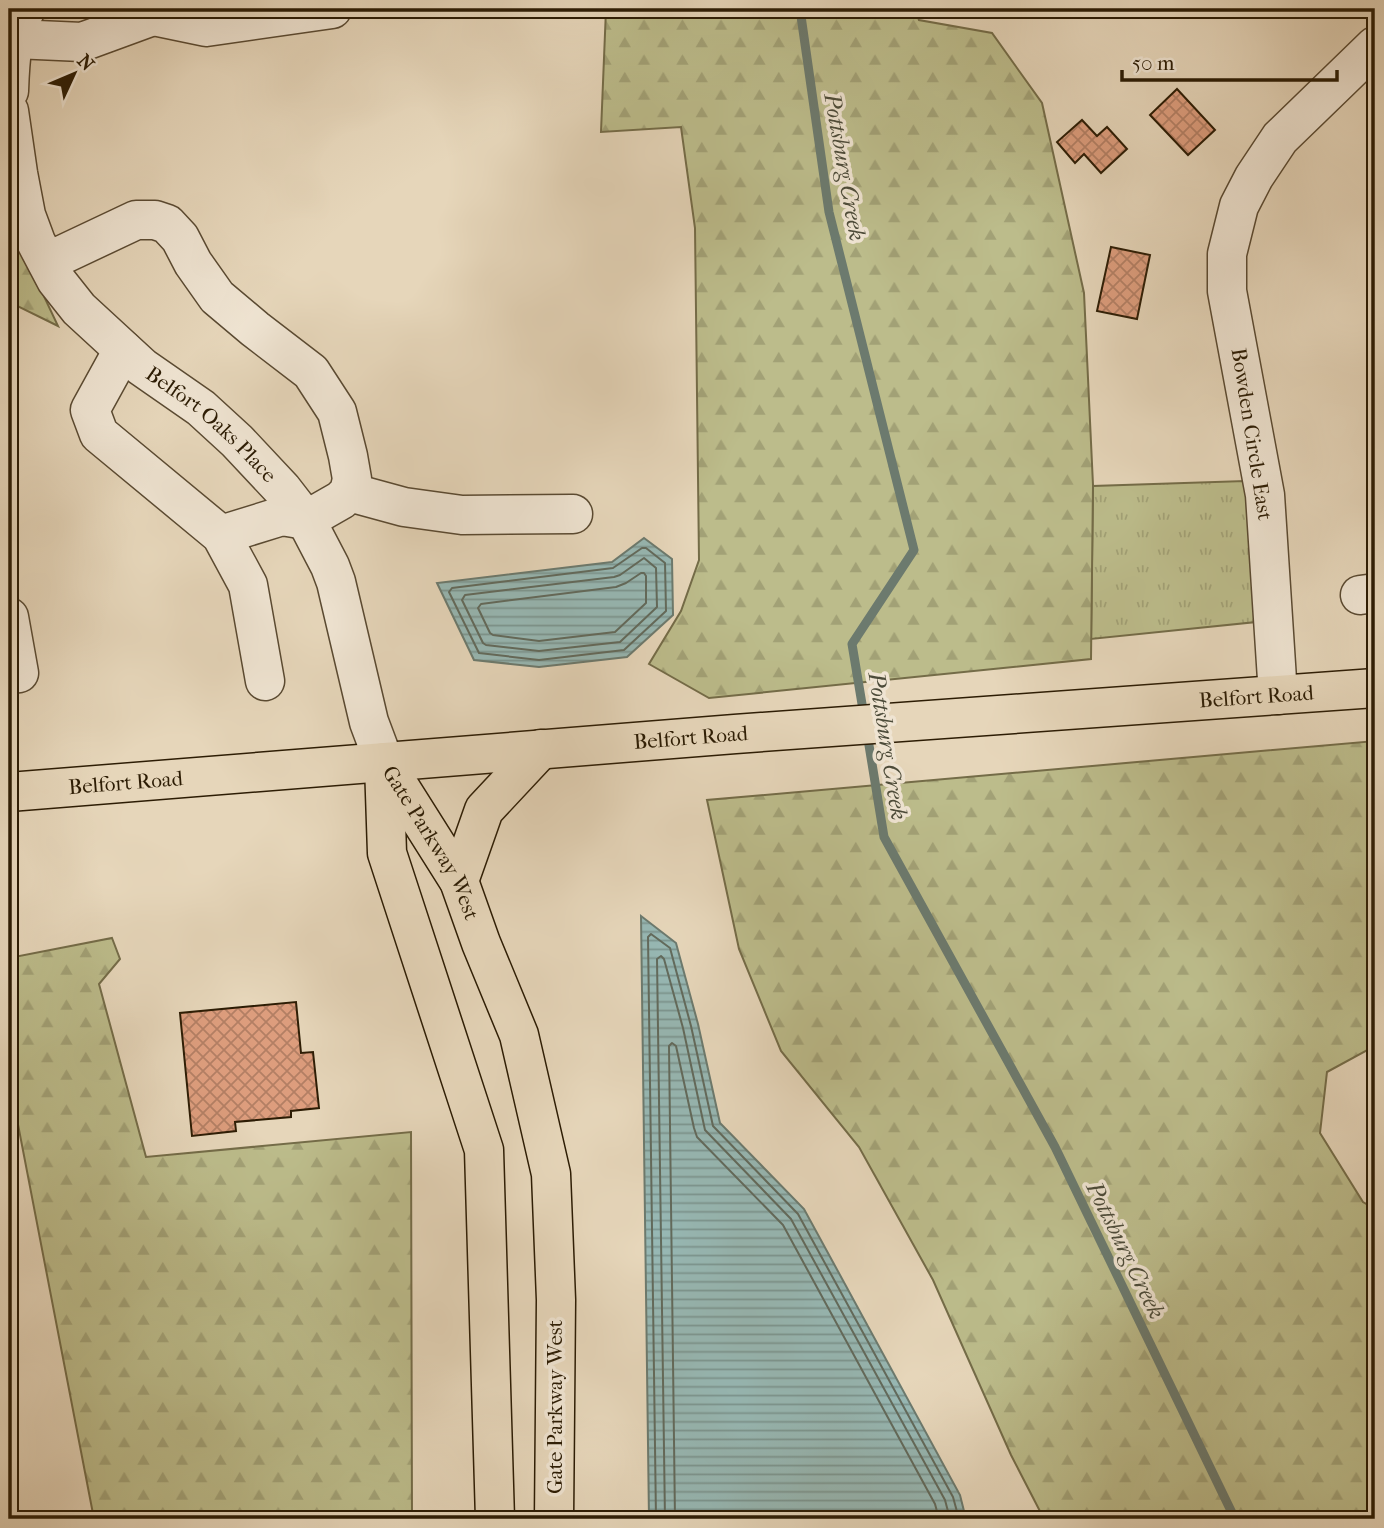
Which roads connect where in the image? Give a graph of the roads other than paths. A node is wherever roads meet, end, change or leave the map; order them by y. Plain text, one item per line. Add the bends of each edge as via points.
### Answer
1 (332, 9) edge
2 (154, 13) edge
3 (21, 24) edge
4 (1375, 46) edge
5 (9, 91) edge
6 (9, 111) edge
7 (47, 262) junction
8 (123, 350) junction
9 (349, 492) junction
10 (573, 514) dead end
11 (306, 520) junction
12 (221, 535) junction
13 (9, 617) edge
14 (9, 674) edge
15 (265, 681) dead end
16 (1375, 688) edge
17 (1278, 695) junction
18 (541, 749) junction
19 (384, 762) junction
20 (9, 792) edge
21 (459, 881) junction
22 (495, 1519) edge
23 (554, 1519) edge

1 - 2 street via 206,27
2 - 3 street via 82,42
3 - 5 street
4 - 17 street, Bowden Circle East via 1280,138 1239,206 1227,254 1227,291 1265,495
6 - 7 street, Belfort Oaks Place via 26,215
7 - 8 street, Belfort Oaks Place via 79,309
7 - 9 street via 136,220 167,225 217,297 311,372 337,412 352,479
8 - 11 street, Belfort Oaks Place via 237,441
8 - 12 street via 90,410 99,434
9 - 10 street via 404,507 462,515
9 - 11 street
11 - 12 street via 282,516
11 - 19 street, Belfort Oaks Place via 336,582 369,722
12 - 15 street via 248,585
13 - 14 street via 19,673
16 - 17 main road, Belfort Road
17 - 18 main road, Belfort Road
18 - 19 main road, Belfort Road
18 - 21 main road via 484,810
19 - 20 main road, Belfort Road
19 - 21 main road, Gate Parkway West
19 - 22 main road, Gate Parkway West via 387,853 484,1150
21 - 23 main road, Gate Parkway West via 519,1035 551,1174 556,1300

